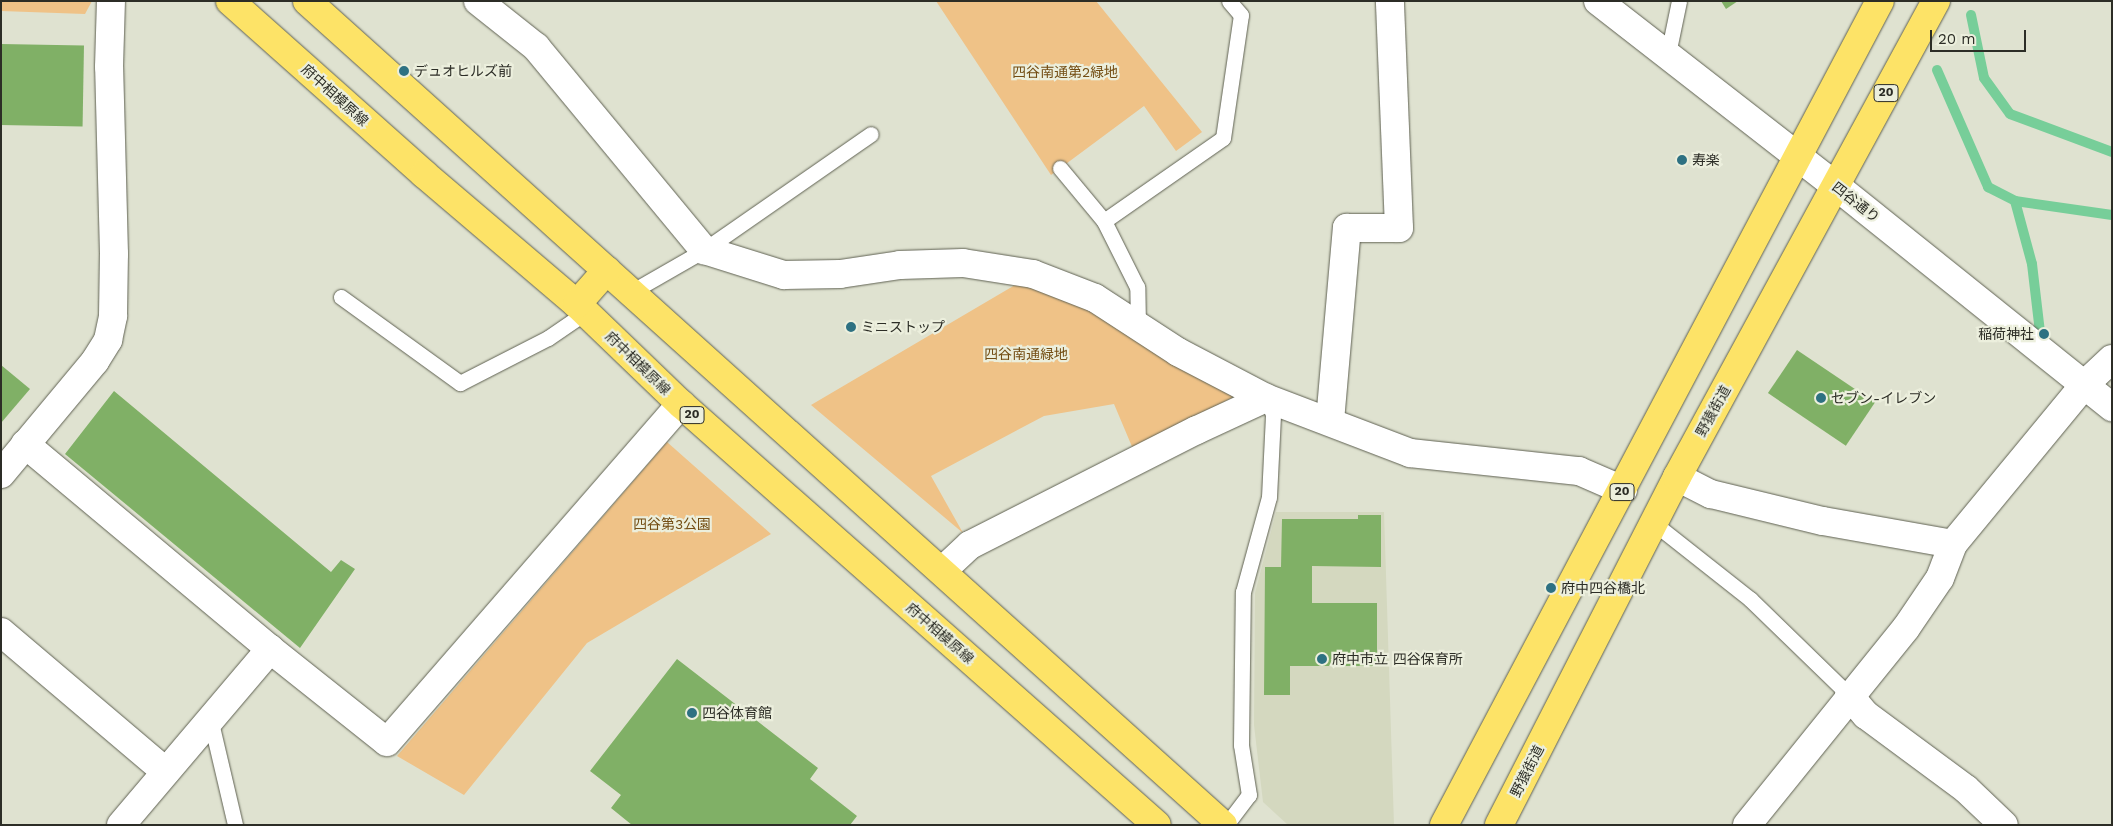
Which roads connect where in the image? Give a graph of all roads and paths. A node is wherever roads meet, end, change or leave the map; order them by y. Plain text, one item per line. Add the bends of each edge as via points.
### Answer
1 (112, 1) edge
2 (230, 1) edge
3 (307, 1) edge
4 (478, 1) edge
5 (1229, 1) edge
6 (1390, 1) edge
7 (1598, 1) edge
8 (1679, 1) edge
9 (1880, 1) edge
10 (1936, 1) edge
11 (1668, 54) junction
12 (871, 134) dead end
13 (1797, 158) junction
14 (1060, 168) dead end
15 (1836, 186) junction
16 (1104, 221) junction
17 (704, 250) junction
18 (607, 270) junction
19 (631, 292) junction
20 (341, 297) dead end
21 (582, 308) junction
22 (1138, 326) junction
23 (2112, 359) edge
24 (2084, 385) junction
25 (1266, 398) junction
26 (680, 404) junction
27 (2112, 407) edge
28 (1330, 421) junction
29 (25, 444) junction
30 (1, 474) edge
31 (1677, 478) junction
32 (1622, 490) junction
33 (1655, 524) junction
34 (1953, 544) junction
35 (942, 571) junction
36 (1, 632) edge
37 (270, 649) junction
38 (1849, 695) junction
39 (210, 718) junction
40 (166, 772) junction
41 (121, 825) edge
42 (234, 825) edge
43 (1157, 825) edge
44 (1225, 825) edge
45 (1444, 825) edge
46 (1500, 825) edge
47 (1746, 825) edge
48 (2004, 825) edge

1 - 29 street via 109,67 114,173 113,316 108,340 95,361
2 - 21 main road, 府中相模原線 / 20 via 424,174
3 - 18 main road
4 - 17 street via 536,47
5 - 16 lane via 1241,15 1223,138
6 - 28 street via 1399,228 1347,228
7 - 11 street, 四谷通り
8 - 11 lane
9 - 13 main road, 20
10 - 15 main road, 野猿街道 / 20
11 - 13 street, 四谷通り
12 - 17 lane
13 - 15 street, 四谷通り
13 - 32 main road, 20
14 - 16 lane
15 - 24 street, 四谷通り
15 - 31 main road, 野猿街道 / 20
16 - 22 lane via 1137,288
17 - 19 lane
17 - 22 street via 784,275 840,274 900,265 963,262 1033,274 1095,298
18 - 19 main road
18 - 21 main road
19 - 35 main road
20 - 21 lane via 460,383 548,338
21 - 26 main road, 府中相模原線 / 20
22 - 25 street via 1178,352
23 - 24 street
24 - 27 street, 四谷通り
24 - 34 street
25 - 28 street
25 - 35 street via 970,545
25 - 44 lane via 1273,414 1269,497 1243,592 1240,746 1249,795
26 - 37 street via 387,742
26 - 43 main road, 府中相模原線 / 20
28 - 32 street via 1410,452 1579,471
29 - 30 street
29 - 37 street
31 - 33 main road, 野猿街道 / 20
31 - 34 street via 1711,494 1823,521
32 - 45 main road, 20
33 - 38 lane via 1750,599
33 - 46 main road, 野猿街道 / 20
34 - 38 street via 1940,578 1906,628
35 - 44 main road
36 - 40 street
37 - 39 street
38 - 47 street
38 - 48 street via 1866,715 1966,789
39 - 40 street
39 - 42 lane
40 - 41 street

